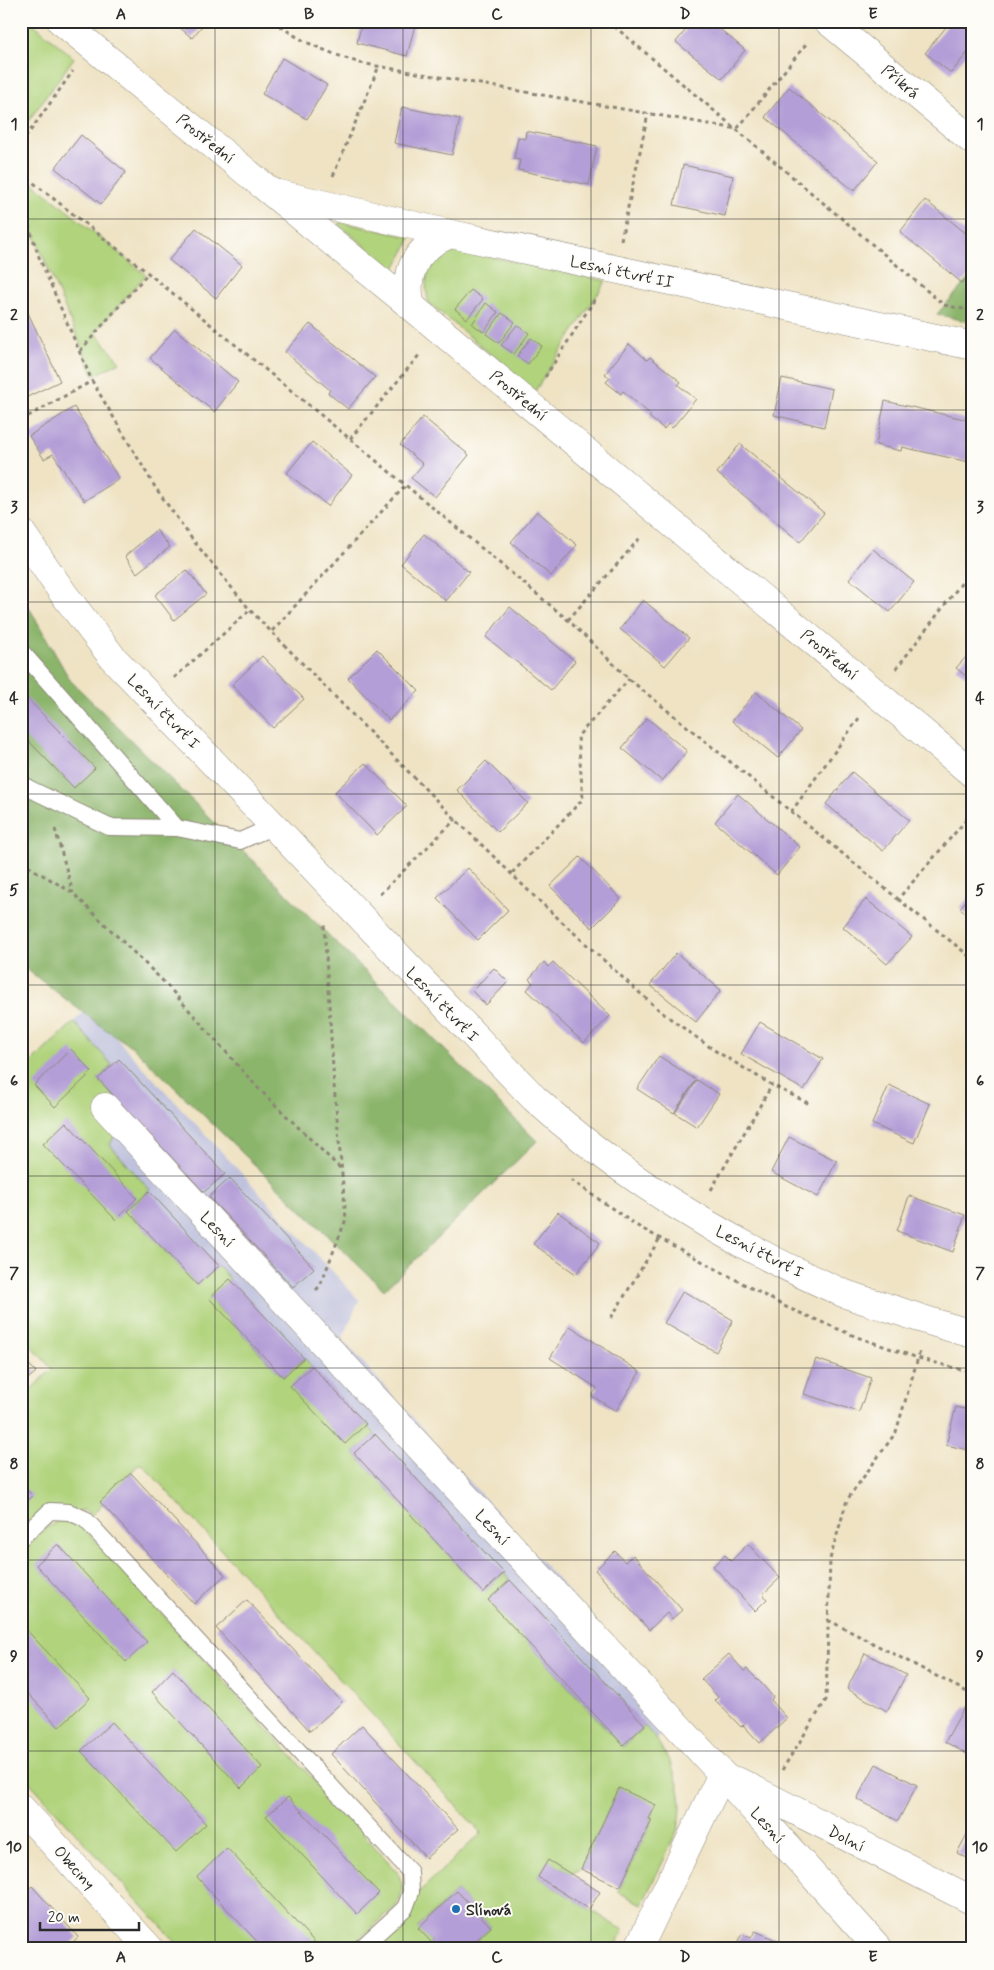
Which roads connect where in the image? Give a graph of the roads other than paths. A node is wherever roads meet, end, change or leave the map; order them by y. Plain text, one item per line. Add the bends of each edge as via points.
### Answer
1 (61, 21) edge
2 (828, 21) edge
3 (973, 141) edge
4 (273, 192) junction
5 (451, 234) junction
6 (411, 306) junction
7 (973, 346) edge
8 (21, 532) edge
9 (21, 650) edge
10 (973, 774) edge
11 (21, 782) edge
12 (274, 826) junction
13 (176, 828) junction
14 (105, 1107) dead end
15 (973, 1334) edge
16 (21, 1538) edge
17 (722, 1774) junction
18 (21, 1808) edge
19 (973, 1901) edge
20 (150, 1949) edge
21 (360, 1949) edge
22 (638, 1949) edge
23 (879, 1949) edge

1 - 4 street, Prostřední
2 - 3 street, Příkrá
4 - 5 street, Lesní čtvrť II
4 - 6 street, Prostřední
5 - 6 street via 423,250 417,260 408,280
5 - 7 street, Lesní čtvrť II
6 - 10 street, Prostřední
8 - 12 street, Lesní čtvrť I via 113,658
9 - 13 lane
11 - 13 lane via 109,827
12 - 13 lane via 240,841
12 - 15 street, Lesní čtvrť I via 534,1098 632,1176 733,1239 845,1293
14 - 17 street, Lesní
16 - 21 lane via 50,1511 69,1512 85,1518 410,1872 411,1892 405,1908
17 - 19 street, Dolní
17 - 22 street
17 - 23 street, Lesní
18 - 20 street, Obeciny

